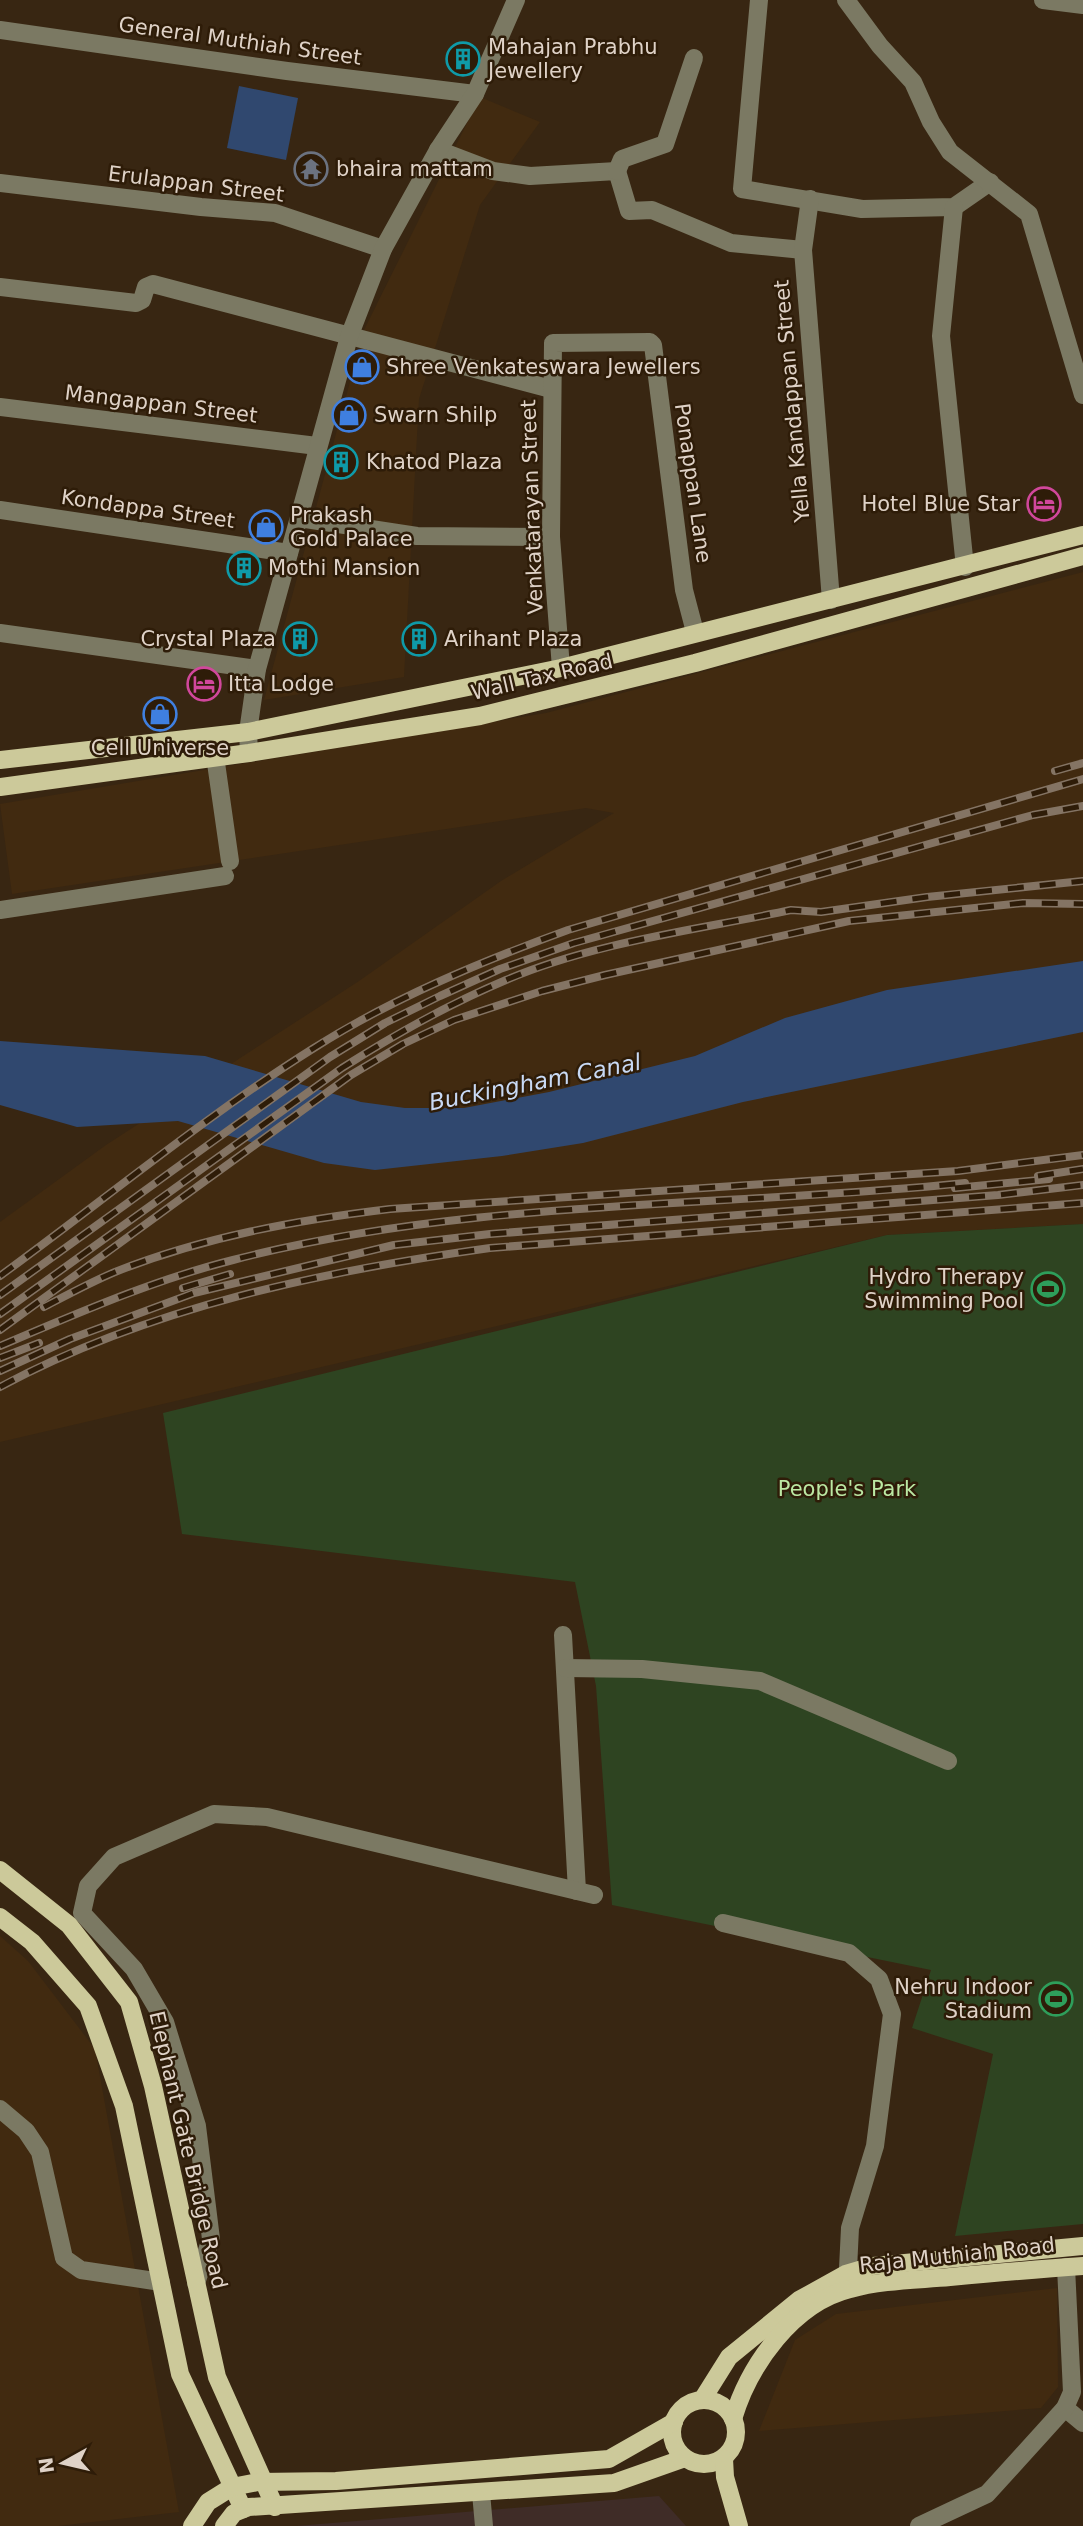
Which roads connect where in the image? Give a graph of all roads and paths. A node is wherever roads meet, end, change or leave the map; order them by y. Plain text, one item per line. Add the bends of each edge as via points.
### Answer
1 (516, 0) edge
2 (759, 0) edge
3 (846, 0) edge
4 (1043, 0) edge
5 (1083, 5) edge
6 (0, 30) edge
7 (694, 58) dead end
8 (475, 94) junction
9 (439, 150) junction
10 (617, 171) junction
11 (990, 182) junction
12 (0, 183) edge
13 (810, 199) junction
14 (954, 207) junction
15 (383, 249) junction
16 (803, 250) junction
17 (0, 287) edge
18 (349, 337) junction
19 (551, 345) joint
20 (551, 389) junction
21 (1083, 395) edge
22 (0, 407) edge
23 (317, 446) junction
24 (0, 510) edge
25 (299, 518) junction
26 (1083, 535) edge
27 (551, 537) junction
28 (289, 553) junction
29 (1083, 556) edge
30 (965, 567) junction
31 (831, 600) junction
32 (695, 632) junction
33 (0, 633) edge
34 (561, 668) junction
35 (257, 670) junction
36 (248, 732) junction
37 (249, 752) junction
38 (215, 756) junction
39 (0, 760) edge
40 (0, 787) edge
41 (0, 910) edge
42 (563, 1635) dead end
43 (565, 1668) junction
44 (948, 1761) dead end
45 (0, 1871) edge
46 (0, 1917) edge
47 (723, 1923) dead end
48 (0, 2109) edge
49 (1083, 2246) edge
50 (1074, 2266) edge
51 (847, 2281) junction
52 (161, 2282) junction
53 (196, 2283) junction
54 (702, 2400) junction
55 (1065, 2407) junction
56 (733, 2418) junction
57 (674, 2422) junction
58 (1083, 2423) edge
59 (685, 2458) junction
60 (723, 2459) junction
61 (272, 2482) junction
62 (232, 2487) junction
63 (481, 2493) junction
64 (275, 2507) junction
65 (243, 2509) junction
66 (192, 2526) edge
67 (224, 2526) edge
68 (484, 2526) edge
69 (739, 2526) edge
70 (919, 2526) edge

1 - 8 street
2 - 13 street via 742,189
3 - 11 street via 913,82 950,152
4 - 5 street
6 - 8 street, General Muthiah Street
7 - 10 street via 665,144 622,159
8 - 9 street
9 - 10 street via 493,171 530,176
9 - 15 street
10 - 16 street via 629,211 652,211 731,243
11 - 14 street
11 - 21 street via 1029,214
12 - 15 street, Erulappan Street via 275,213
13 - 14 street via 862,209
13 - 16 street, Yella Kandappan Street
14 - 30 street via 941,335
15 - 18 street
16 - 31 street, Yella Kandappan Street
17 - 18 street via 136,303 153,284
18 - 20 street
18 - 23 street
19 - 20 street, Venkatarayan Street
19 - 32 street, Ponappan Lane via 653,345 684,590
20 - 27 street, Venkatarayan Street
22 - 23 street, Mangappan Street
23 - 25 street
24 - 28 street, Kondappa Street
25 - 27 street via 417,536
25 - 28 street
26 - 30 main road, Wall Tax Road
27 - 34 street, Venkatarayan Street
28 - 35 street
29 - 37 main road, Wall Tax Road via 695,663 480,716
30 - 31 main road, Wall Tax Road
31 - 32 main road, Wall Tax Road
32 - 34 main road, Wall Tax Road
33 - 35 street
34 - 36 main road, Wall Tax Road
35 - 36 street
36 - 37 street
36 - 39 main road, Wall Tax Road
37 - 38 main road, Wall Tax Road
38 - 40 main road, Wall Tax Road
38 - 41 street via 228,868
42 - 43 street
43 - 44 street via 642,1669 760,1681
43 - 53 street via 586,1893 267,1817 214,1814 114,1857 88,1886 82,1913 134,1969 165,2022 197,2126 211,2239
45 - 53 main road, Elephant Gate Bridge Road via 69,1925 129,2002 153,2086
46 - 52 main road via 32,1942 88,2006 124,2106
47 - 51 street via 849,1953 879,1979 892,2014 875,2146 850,2228
48 - 52 street via 26,2131 40,2152 64,2258 81,2270
49 - 51 main road, Raja Muthiah Road via 873,2266
50 - 51 main road, Raja Muthiah Road via 881,2283
50 - 55 street via 1072,2392
51 - 54 main road, Raja Muthiah Road via 799,2300 729,2357
51 - 56 main road, Raja Muthiah Road via 809,2308 771,2345
52 - 62 main road via 180,2374
53 - 61 main road, Elephant Gate Bridge Road via 217,2377 243,2435
54 - 56 main road via 721,2404
54 - 57 main road via 684,2407
55 - 58 street
55 - 70 street via 987,2494
56 - 60 main road via 736,2441
57 - 59 main road via 675,2446
57 - 61 main road via 609,2459
59 - 60 main road via 704,2465
59 - 63 main road via 614,2483
60 - 69 main road
61 - 62 main road
61 - 64 main road, Elephant Gate Bridge Road
62 - 65 main road
62 - 66 main road via 208,2502
63 - 64 main road
63 - 68 street
64 - 65 main road
65 - 67 main road

